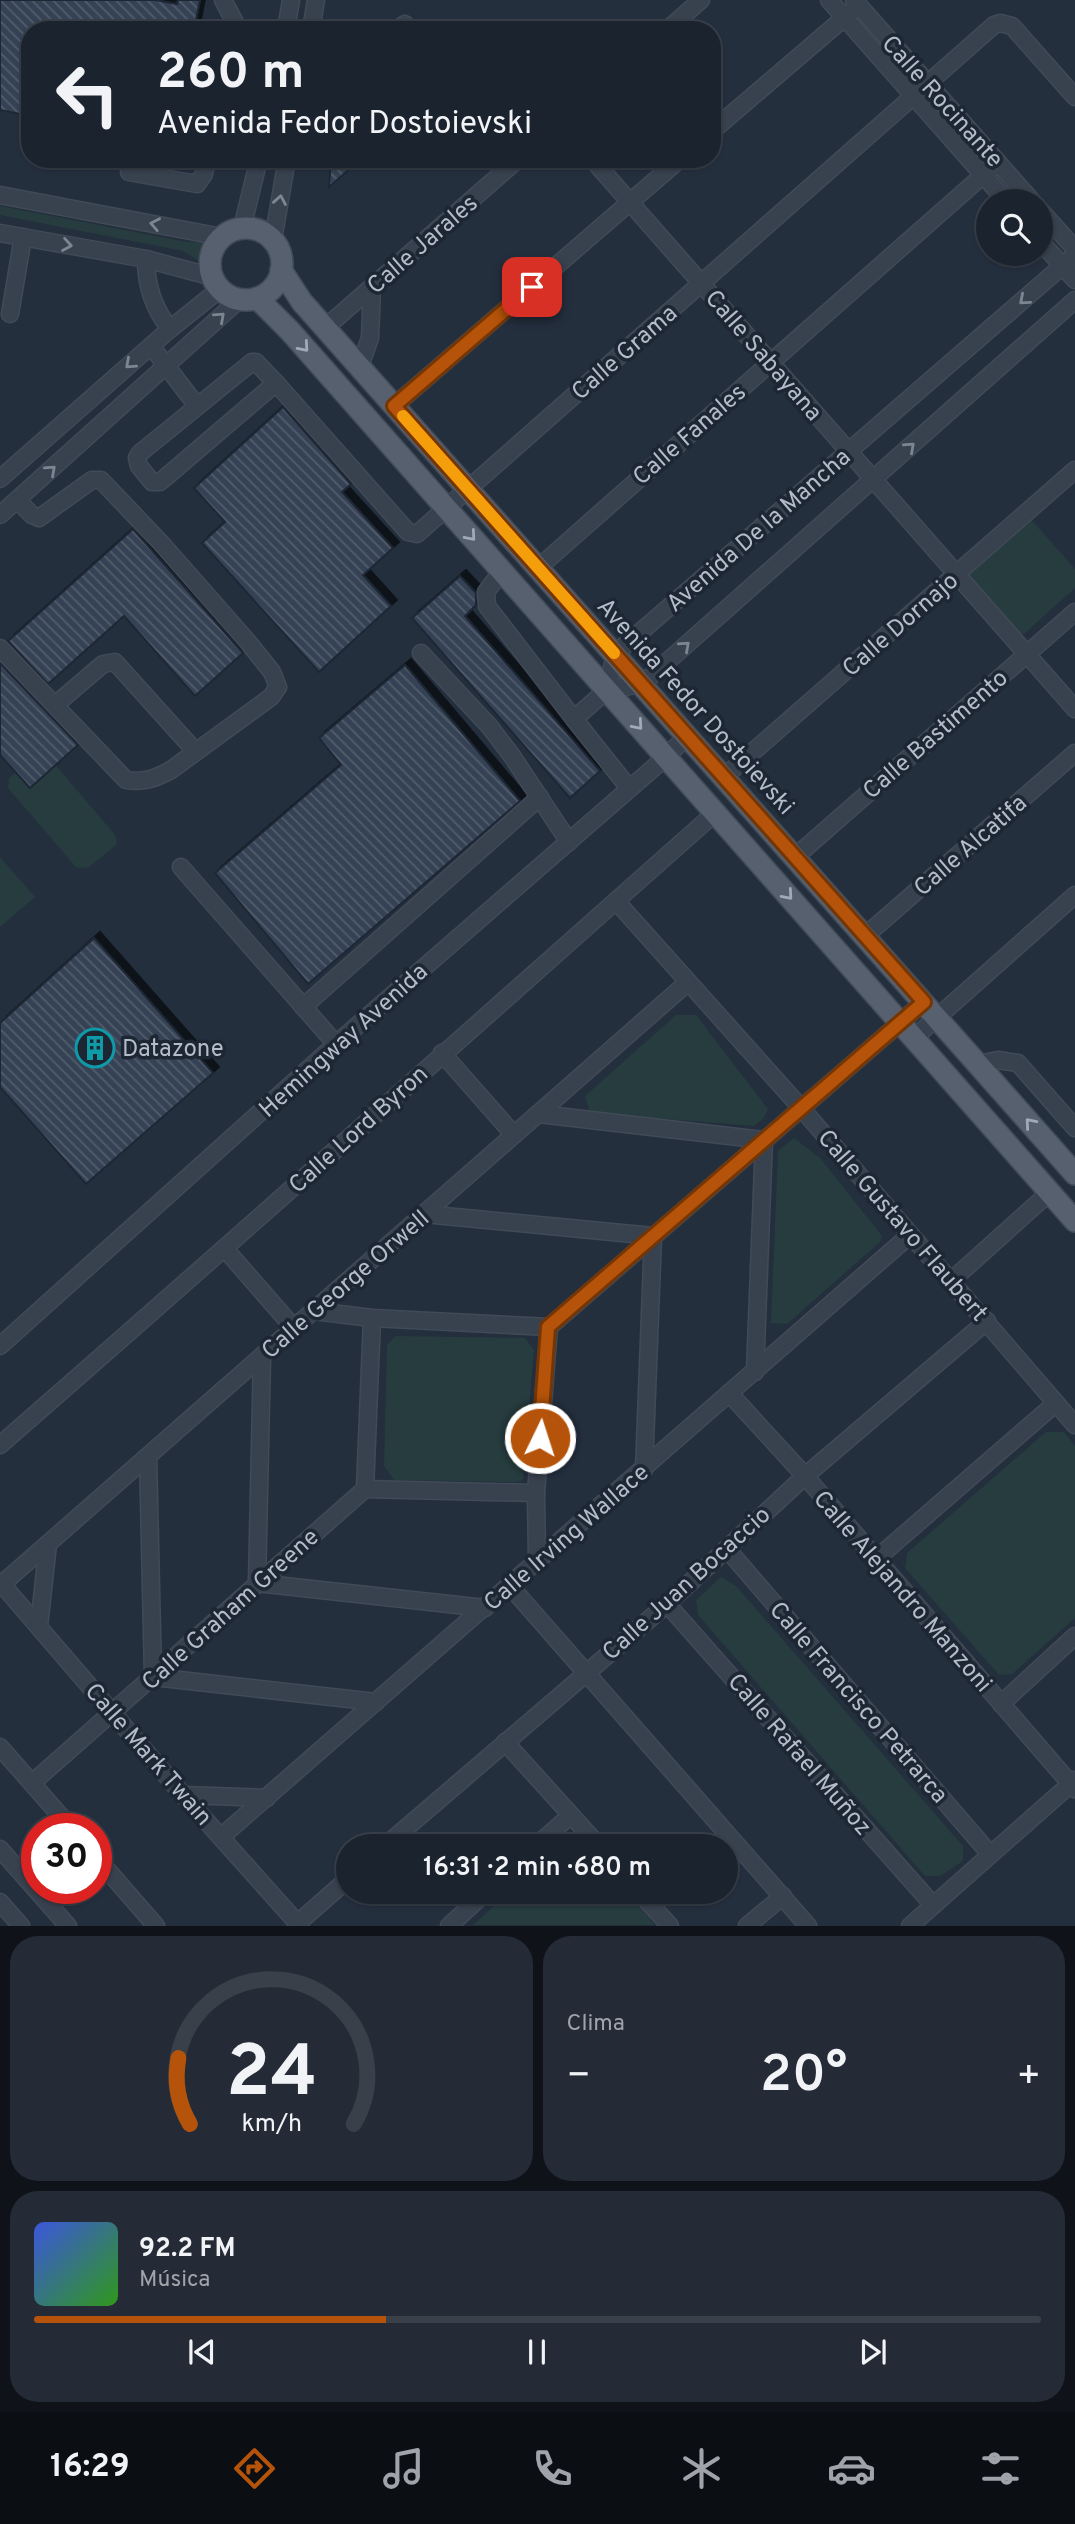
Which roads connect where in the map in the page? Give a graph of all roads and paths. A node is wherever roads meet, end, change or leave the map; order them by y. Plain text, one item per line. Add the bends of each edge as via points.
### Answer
1 (223, 0) edge
2 (291, 0) edge
3 (316, 0) edge
4 (701, 0) edge
5 (829, 0) edge
6 (856, 3) edge
7 (844, 17) junction
8 (234, 21) edge
9 (288, 21) edge
10 (312, 21) edge
11 (677, 21) edge
12 (928, 84) junction
13 (914, 97) junction
14 (1075, 97) edge
15 (721, 123) edge
16 (998, 162) junction
17 (205, 168) edge
18 (258, 168) edge
19 (286, 168) edge
20 (508, 168) edge
21 (600, 168) edge
22 (670, 168) edge
23 (129, 172) dead end
24 (983, 175) junction
25 (995, 189) edge
26 (1022, 189) edge
27 (0, 195) edge
28 (630, 202) junction
29 (1053, 224) edge
30 (242, 228) junction
31 (0, 233) edge
32 (23, 237) junction
33 (222, 237) junction
34 (273, 240) junction
35 (1075, 249) edge
36 (1053, 250) edge
37 (146, 259) junction
38 (1069, 261) edge
39 (281, 270) junction
40 (1075, 280) edge
41 (217, 283) junction
42 (701, 284) junction
43 (372, 287) junction
44 (248, 298) junction
45 (1075, 300) edge
46 (10, 313) dead end
47 (325, 328) junction
48 (170, 329) junction
49 (150, 346) junction
50 (770, 363) junction
51 (167, 365) junction
52 (359, 366) junction
53 (275, 383) junction
54 (197, 406) junction
55 (394, 406) junction
56 (849, 452) junction
57 (1075, 470) edge
58 (0, 479) edge
59 (873, 480) junction
60 (468, 489) junction
61 (17, 500) junction
62 (446, 508) junction
63 (0, 515) edge
64 (538, 568) junction
65 (502, 571) junction
66 (956, 574) junction
67 (1075, 612) edge
68 (0, 648) edge
69 (421, 653) dead end
70 (615, 654) junction
71 (1027, 654) junction
72 (642, 684) junction
73 (607, 690) junction
74 (55, 705) junction
75 (1075, 709) edge
76 (574, 719) junction
77 (687, 736) junction
78 (196, 752) junction
79 (1075, 753) edge
80 (666, 757) junction
81 (724, 777) junction
82 (629, 788) junction
83 (540, 797) junction
84 (715, 813) junction
85 (569, 842) junction
86 (795, 857) junction
87 (181, 867) dead end
88 (1075, 895) edge
89 (617, 901) junction
90 (865, 936) junction
91 (687, 983) junction
92 (303, 1007) junction
93 (930, 1010) junction
94 (907, 1031) junction
95 (336, 1044) junction
96 (442, 1053) junction
97 (978, 1064) junction
98 (802, 1109) junction
99 (1068, 1110) edge
100 (539, 1114) junction
101 (1075, 1128) edge
102 (514, 1135) junction
103 (764, 1140) junction
104 (1075, 1174) edge
105 (1050, 1192) junction
106 (424, 1214) junction
107 (1075, 1221) edge
108 (910, 1235) junction
109 (653, 1236) junction
110 (225, 1249) junction
111 (951, 1281) junction
112 (314, 1311) junction
113 (372, 1318) junction
114 (987, 1321) junction
115 (548, 1327) junction
116 (294, 1328) junction
117 (0, 1346) edge
118 (262, 1356) junction
119 (755, 1372) junction
120 (730, 1394) junction
121 (1056, 1403) junction
122 (1075, 1425) edge
123 (0, 1445) edge
124 (148, 1456) junction
125 (643, 1469) junction
126 (805, 1476) junction
127 (365, 1489) junction
128 (536, 1493) junction
129 (48, 1544) junction
130 (727, 1549) junction
131 (876, 1559) junction
132 (537, 1562) junction
133 (1, 1583) edge
134 (257, 1583) junction
135 (510, 1586) junction
136 (667, 1604) junction
137 (485, 1608) junction
138 (39, 1626) junction
139 (1075, 1636) edge
140 (586, 1672) junction
141 (153, 1677) junction
142 (376, 1702) junction
143 (1001, 1704) junction
144 (114, 1713) junction
145 (505, 1742) junction
146 (0, 1747) edge
147 (32, 1783) junction
148 (1073, 1784) edge
149 (183, 1795) junction
150 (267, 1798) junction
151 (58, 1813) edge
152 (570, 1815) junction
153 (399, 1834) edge
154 (549, 1834) edge
155 (588, 1834) edge
156 (222, 1838) junction
157 (0, 1849) edge
158 (990, 1854) junction
159 (112, 1875) edge
160 (336, 1890) edge
161 (783, 1896) junction
162 (0, 1902) edge
163 (473, 1904) edge
164 (650, 1904) edge
165 (933, 1905) junction
166 (299, 1924) edge
167 (21, 1926) edge
168 (68, 1926) edge
169 (156, 1926) edge
170 (449, 1926) edge
171 (670, 1926) edge
172 (747, 1926) edge
173 (808, 1926) edge
174 (910, 1926) edge

1 - 8 street
2 - 9 street
3 - 10 street
4 - 11 street
5 - 7 street, Calle Rocinante
6 - 7 street
6 - 12 street, Calle Rocinante
7 - 13 street, Calle Rocinante
7 - 15 street
12 - 13 street, Calle Grama
12 - 14 street, Calle Grama via 995,25 1006,23
12 - 16 street, Calle Rocinante
13 - 24 street, Calle Rocinante
13 - 42 street, Calle Grama
16 - 24 street, Calle Fanales
16 - 26 street, Calle Rocinante
17 - 23 street via 197,184
18 - 30 street
34 -> 19 street
20 - 43 street, Calle Jarales
21 - 28 street, Calle Sabayana
22 - 28 street
24 - 25 street, Calle Rocinante
24 - 50 street, Calle Fanales
33 -> 27 street
28 - 42 street, Calle Sabayana
28 - 55 street
29 - 35 street
30 - 33 main road
30 - 34 main road
31 - 32 street
32 -> 37 street
32 - 46 street
33 - 41 main road via 211,256
34 - 39 main road
36 - 38 street
37 - 41 street
37 - 48 street via 149,293
38 - 40 street
38 -> 56 street, Avenida De la Mancha
39 - 44 main road via 273,287
39 - 47 main road, Avenida Fedor Dostoievski
41 - 44 main road
41 - 48 street
42 - 50 street, Calle Sabayana
42 - 60 street, Calle Grama
43 - 47 street, Calle Jarales
43 - 52 street via 371,330
51 -> 44 street
44 -> 62 main road via 283,322
59 -> 45 street, Avenida De la Mancha
47 - 52 main road, Avenida Fedor Dostoievski
48 - 49 street
49 - 51 street
49 -> 58 street
50 - 56 street, Calle Sabayana
50 - 64 street, Calle Fanales
51 - 54 street
61 -> 51 street
52 - 55 main road, Avenida Fedor Dostoievski
53 - 54 street via 252,362
53 - 54 street via 160,482 152,482 137,457
53 - 62 street, Calle Grama via 408,532 417,534
55 - 60 main road, Avenida Fedor Dostoievski
56 - 59 street, Calle Sabayana
56 - 70 street, Avenida De la Mancha
57 - 66 street, Calle Dornajo
59 - 66 street, Calle Sabayana
72 -> 59 street, Avenida De la Mancha
60 - 62 street, Calle Grama
60 - 64 main road, Avenida Fedor Dostoievski
61 - 63 street
61 - 78 street via 39,518 92,480 101,480 272,672 276,693
62 -> 65 main road
64 - 70 main road, Avenida Fedor Dostoievski
65 - 73 main road
65 - 76 street via 486,592 487,606
66 - 71 street, Calle Sabayana
66 - 81 street, Calle Dornajo
67 - 71 street, Calle Bastimento
68 - 74 street
69 - 83 street via 490,727
70 - 72 main road, Avenida Fedor Dostoievski
70 - 73 street
71 - 75 street, Calle Sabayana
71 - 86 street, Calle Bastimento
72 - 73 street
72 - 77 main road, Avenida Fedor Dostoievski
73 - 76 street
73 -> 80 main road
74 - 78 street via 126,780 154,779
74 - 78 street via 103,664 115,663
76 - 82 street
77 - 80 street, Hemingway Avenida
77 - 81 main road, Avenida Fedor Dostoievski
79 - 90 street, Calle Alcatifa
80 - 82 street, Hemingway Avenida
80 - 84 main road
81 - 86 main road, Avenida Fedor Dostoievski
82 - 85 street, Hemingway Avenida
83 - 85 street
83 - 92 street
84 - 89 street, Calle Lord Byron
84 -> 94 main road
85 - 95 street, Hemingway Avenida
86 - 90 main road, Avenida Fedor Dostoievski
87 - 92 street
88 - 93 street
89 - 91 street, Calle Gustavo Flaubert
89 - 96 street, Calle Lord Byron
90 - 93 main road, Avenida Fedor Dostoievski
91 - 98 street, Calle Gustavo Flaubert
91 - 100 street, Calle George Orwell
92 - 95 street
93 - 94 street
93 - 97 main road, Avenida Fedor Dostoievski
94 - 98 street
94 - 105 main road
95 - 117 street, Hemingway Avenida
96 - 102 street
96 - 110 street, Calle Lord Byron
97 - 99 street via 1018,1063
104 -> 97 main road, Avenida Fedor Dostoievski
98 - 103 street
98 - 108 street, Calle Gustavo Flaubert
99 - 101 street
100 - 102 street, Calle George Orwell
100 - 103 street
102 - 106 street, Calle George Orwell
103 - 109 street
103 - 119 street
105 - 107 main road
105 - 111 street
106 - 109 street
106 - 112 street, Calle George Orwell
108 - 111 street, Calle Gustavo Flaubert
108 - 119 street, Calle Irving Wallace
109 - 115 street
109 - 125 street
110 - 116 street
110 - 123 street, Calle Lord Byron
111 - 114 street, Calle Gustavo Flaubert
112 - 113 street
112 - 116 street, Calle George Orwell
113 - 115 street
113 - 127 street
114 - 121 street, Calle Gustavo Flaubert
114 - 126 street, Calle Juan Bocaccio
115 - 128 street
116 - 118 street, Calle George Orwell
118 - 124 street, Calle George Orwell
118 - 134 street
119 - 120 street, Calle Irving Wallace
120 - 125 street, Calle Irving Wallace
120 - 126 street, Calle Alejandro Manzoni
121 - 122 street, Calle Gustavo Flaubert
121 - 131 street
124 - 129 street, Calle George Orwell
124 - 141 street
125 - 132 street, Calle Irving Wallace
126 - 130 street, Calle Juan Bocaccio
126 - 131 street, Calle Alejandro Manzoni
127 - 128 street
127 - 134 street, Calle Graham Greene
128 - 132 street
129 - 133 street, Calle George Orwell
129 - 138 street
130 - 136 street, Calle Juan Bocaccio
130 - 158 street, Calle Francisco Petrarca
131 - 143 street, Calle Alejandro Manzoni
132 - 135 street, Calle Irving Wallace
133 - 138 street, Calle Mark Twain
134 - 137 street
134 - 141 street, Calle Graham Greene
135 - 137 street, Calle Irving Wallace
135 - 140 street
136 - 140 street, Calle Juan Bocaccio
136 - 165 street, Calle Rafael Muñoz
137 - 142 street, Calle Irving Wallace
138 - 144 street, Calle Mark Twain
139 - 143 street
140 - 145 street, Calle Juan Bocaccio
140 - 161 street
141 - 142 street
141 - 144 street, Calle Graham Greene
142 - 150 street, Calle Irving Wallace
143 - 148 street, Calle Alejandro Manzoni
144 - 147 street, Calle Graham Greene
144 - 149 street, Calle Mark Twain
145 - 152 street
145 - 153 street, Calle Juan Bocaccio
146 - 147 street
147 - 151 street
148 - 158 street
149 - 150 street
149 - 156 street, Calle Mark Twain
150 - 156 street, Calle Irving Wallace
152 - 154 street
152 - 155 street
156 - 166 street, Calle Mark Twain
157 - 168 street
158 - 165 street
159 - 169 street
160 - 166 street
161 - 172 street
161 - 173 street
162 - 167 street
163 - 170 street
164 - 171 street
165 - 174 street

